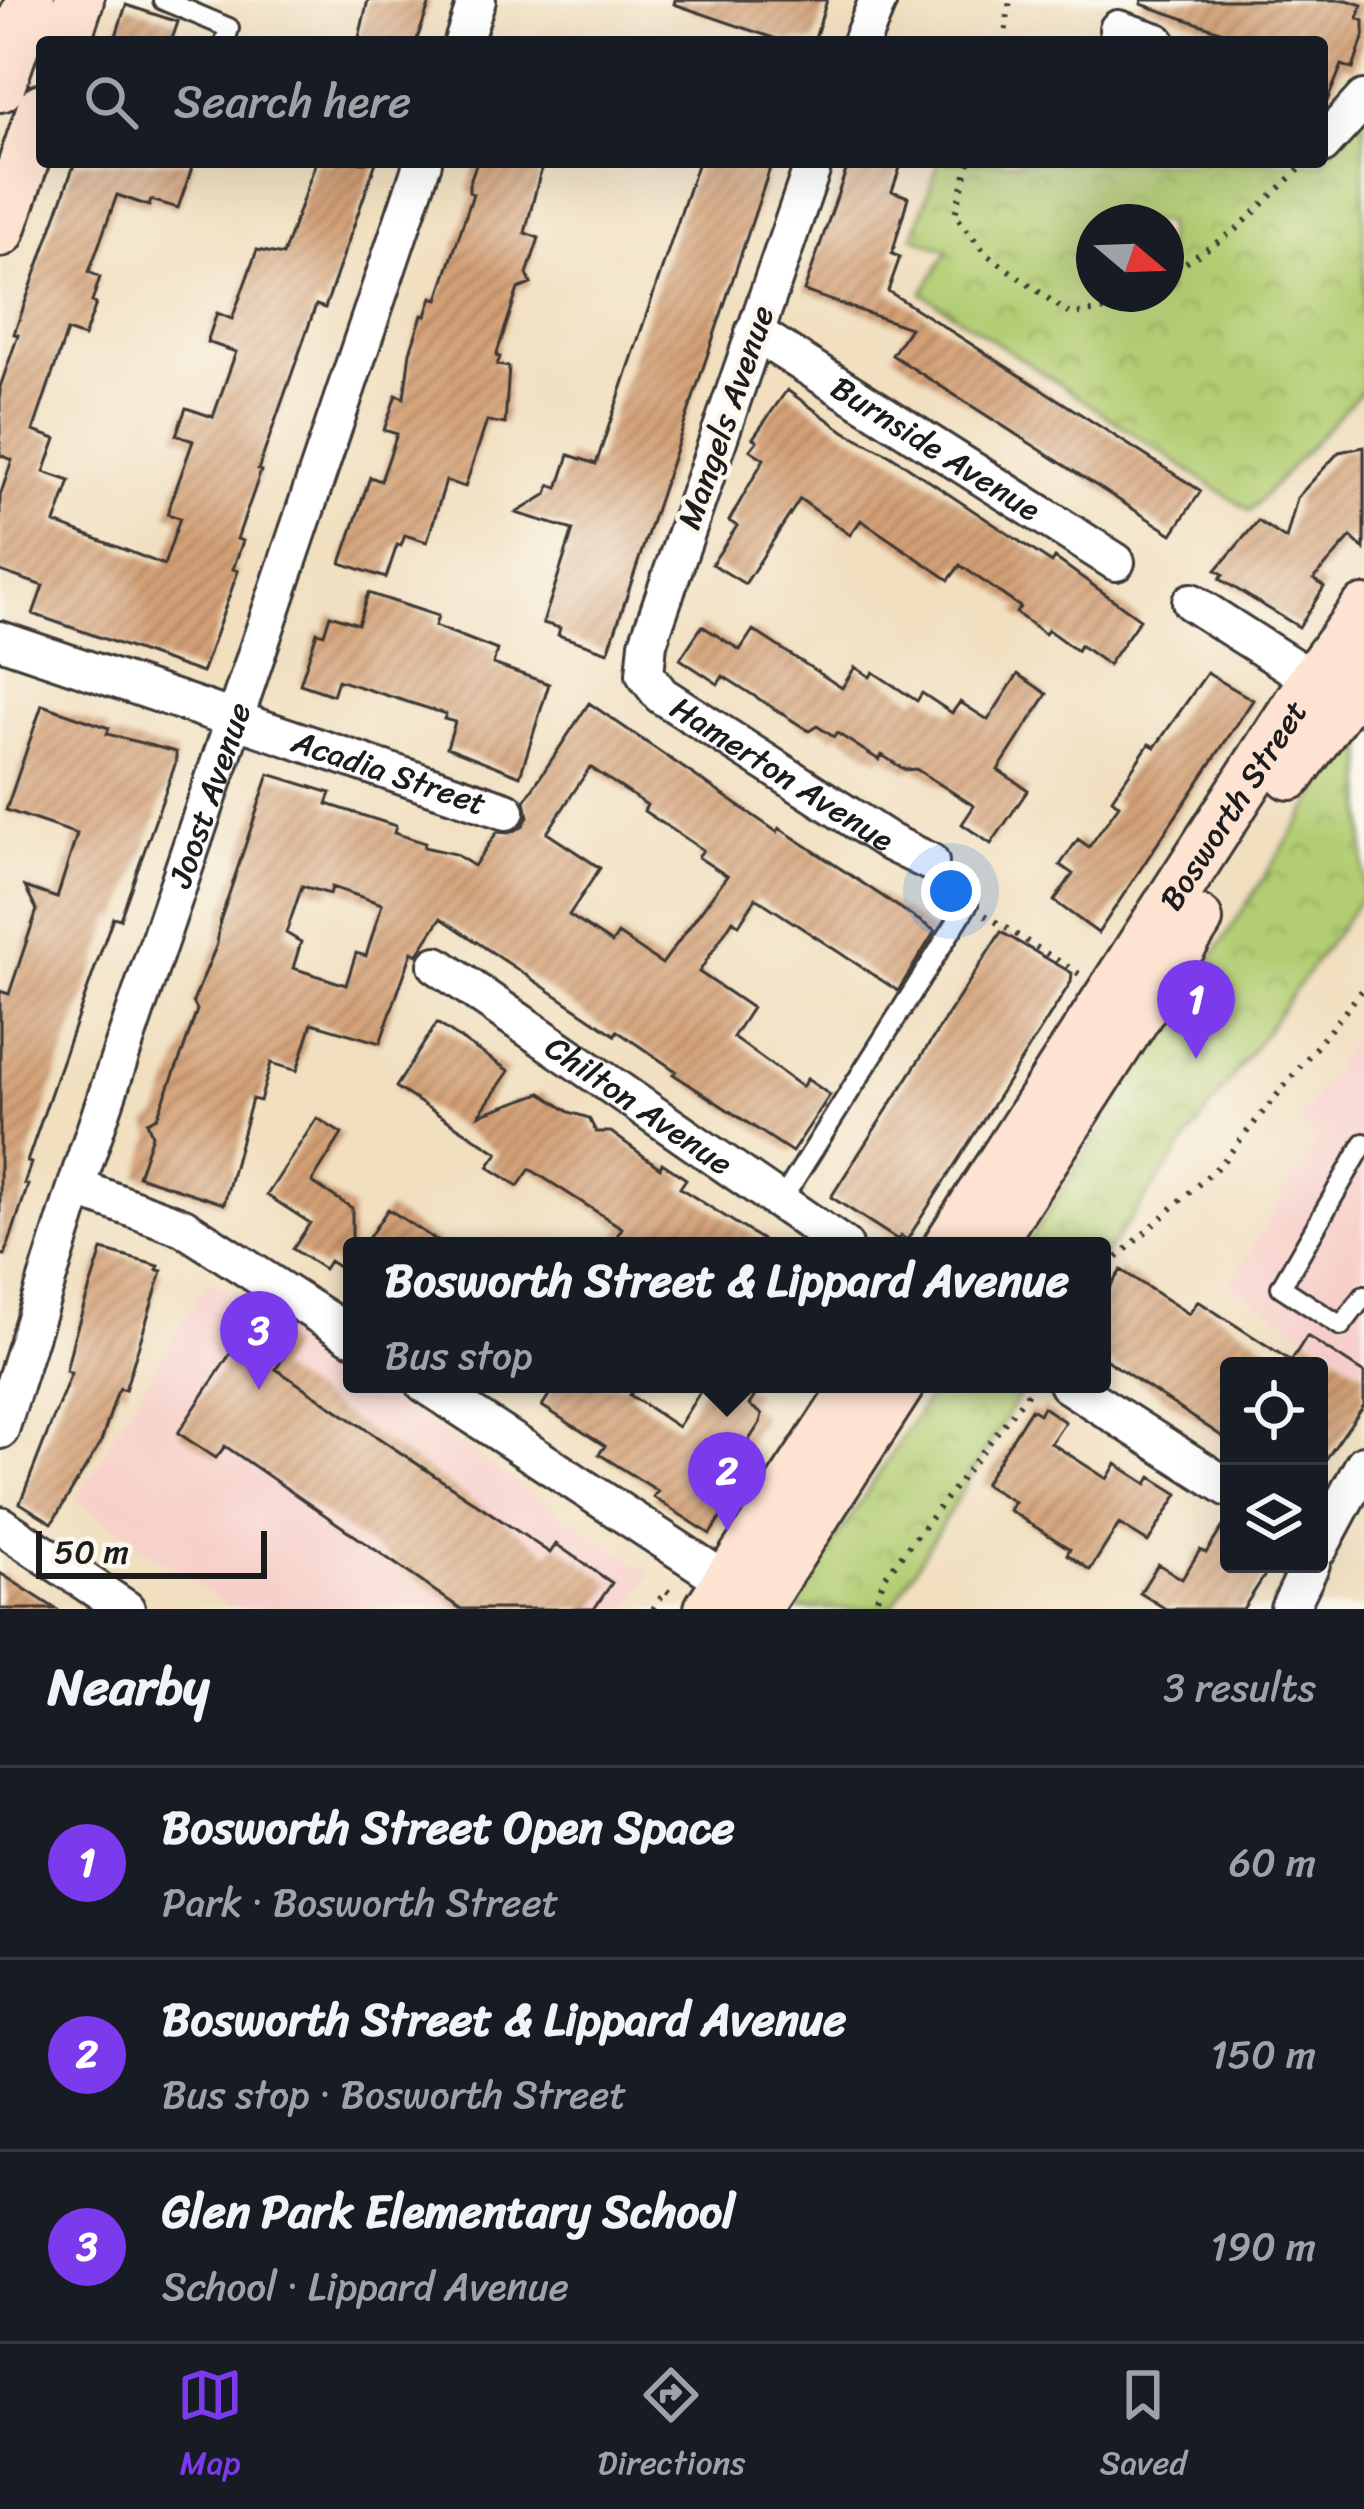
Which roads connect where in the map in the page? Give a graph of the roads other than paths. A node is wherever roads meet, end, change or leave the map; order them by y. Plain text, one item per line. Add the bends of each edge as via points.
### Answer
1 (30, 0) edge
2 (79, 0) edge
3 (163, 0) edge
4 (477, 0) edge
5 (878, 0) edge
6 (1118, 29) dead end
7 (66, 36) edge
8 (227, 36) edge
9 (465, 36) edge
10 (863, 36) edge
11 (1139, 36) edge
12 (0, 88) edge
13 (1347, 102) edge
14 (36, 120) edge
15 (1328, 135) edge
16 (421, 168) edge
17 (812, 168) edge
18 (0, 232) edge
19 (754, 332) junction
20 (1117, 562) dead end
21 (1191, 602) dead end
22 (1364, 610) edge
23 (0, 640) edge
24 (1364, 672) edge
25 (645, 674) joint
26 (1313, 680) junction
27 (235, 720) junction
28 (506, 811) dead end
29 (931, 862) dead end
30 (968, 904) road end
31 (437, 965) dead end
32 (1364, 1143) edge
33 (76, 1188) junction
34 (779, 1204) junction
35 (830, 1237) edge
36 (954, 1237) edge
37 (994, 1237) edge
38 (1364, 1296) edge
39 (343, 1330) edge
40 (438, 1393) edge
41 (853, 1393) edge
42 (893, 1393) edge
43 (1081, 1393) edge
44 (0, 1430) edge
45 (1364, 1464) edge
46 (1220, 1482) edge
47 (0, 1526) edge
48 (1328, 1530) edge
49 (1307, 1573) edge
50 (733, 1601) edge
51 (126, 1609) edge
52 (1289, 1609) edge

1 - 12 main road
2 - 7 main road
3 - 8 lane via 229,28
4 - 9 street
5 - 10 street
6 - 11 street
13 - 15 street
14 - 18 main road
16 - 27 street, Joost Avenue
17 - 19 street, Mangels Avenue
19 - 20 street, Burnside Avenue
19 - 25 street, Mangels Avenue via 648,643
21 - 26 street
22 - 26 main road, Bosworth Street
23 - 27 street, Acadia Street
24 - 37 main road, Bosworth Street
25 - 29 street, Hamerton Avenue via 661,695
26 - 36 main road, Bosworth Street
27 - 28 street, Acadia Street
27 - 33 street, Joost Avenue
30 - 34 lane
31 - 34 street, Chilton Avenue
32 - 38 lane via 1281,1286 1341,1326
33 - 39 street via 183,1227
33 - 44 street, Joost Avenue
34 - 35 street, Chilton Avenue
40 - 50 street
41 - 50 main road
42 - 50 main road
43 - 46 street
45 - 48 street
47 - 51 street
49 - 52 street

